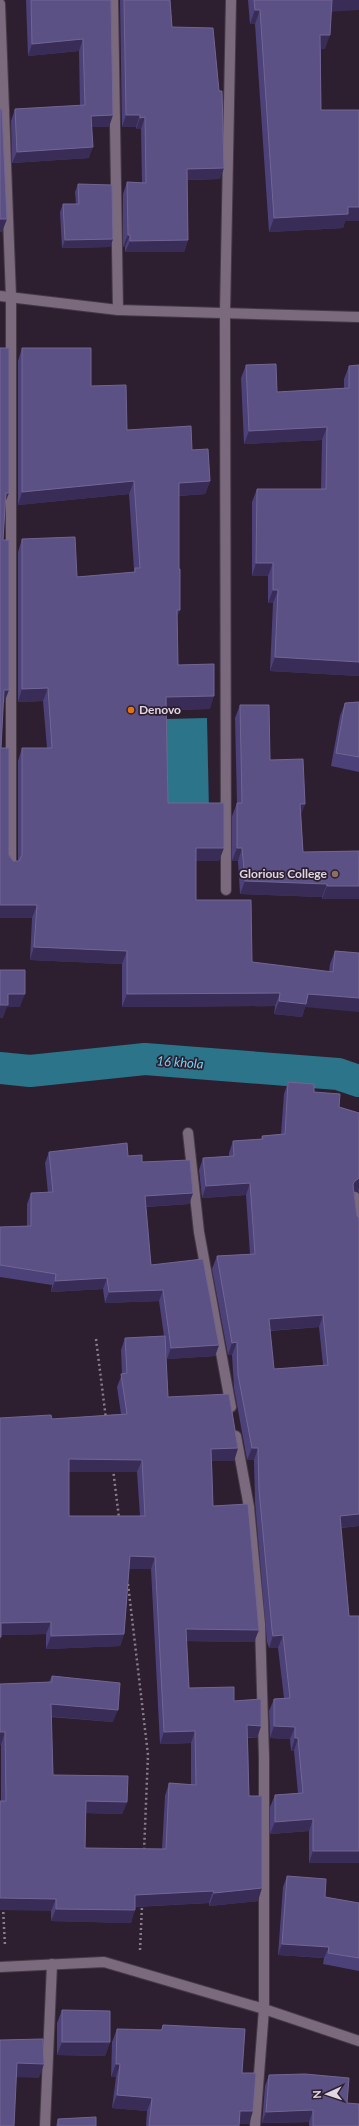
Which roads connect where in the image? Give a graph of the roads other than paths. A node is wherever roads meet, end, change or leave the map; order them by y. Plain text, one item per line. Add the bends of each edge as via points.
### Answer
1 (113, 0) edge
2 (231, 0) edge
3 (0, 4) edge
4 (0, 296) edge
5 (11, 297) junction
6 (118, 310) junction
7 (226, 312) junction
8 (359, 317) edge
9 (11, 868) edge
10 (226, 890) dead end
11 (188, 1132) dead end
12 (355, 1197) edge
13 (359, 1227) edge
14 (52, 1964) junction
15 (3, 1967) edge
16 (264, 2009) junction
17 (359, 2041) edge
18 (45, 2126) edge
19 (255, 2126) edge

1 - 6 street
2 - 7 street
3 - 5 street
4 - 5 street
5 - 6 street
5 - 9 street
6 - 7 street
7 - 8 street
7 - 10 street
11 - 16 street via 200,1232 249,1507 260,1624 264,1757
12 - 13 street
14 - 15 street
14 - 16 street via 104,1962
14 - 18 street
16 - 17 street
16 - 19 street

